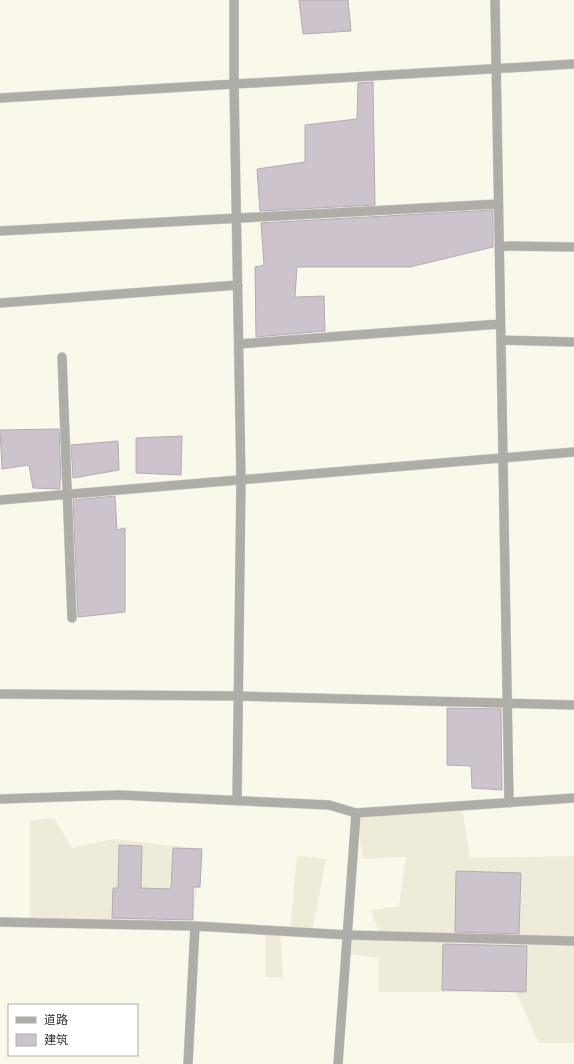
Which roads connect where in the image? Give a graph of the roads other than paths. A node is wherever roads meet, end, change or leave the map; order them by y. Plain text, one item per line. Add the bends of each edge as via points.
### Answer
1 (234, 0) edge
2 (495, 0) edge
3 (574, 64) edge
4 (496, 69) junction
5 (234, 84) junction
6 (0, 98) edge
7 (498, 204) junction
8 (236, 218) junction
9 (0, 231) edge
10 (499, 246) junction
11 (574, 247) edge
12 (238, 285) junction
13 (0, 303) edge
14 (500, 324) junction
15 (501, 340) junction
16 (574, 342) edge
17 (239, 344) junction
18 (62, 357) dead end
19 (574, 452) edge
20 (503, 457) junction
21 (241, 480) junction
22 (68, 494) junction
23 (0, 500) edge
24 (72, 618) dead end
25 (0, 694) edge
26 (239, 696) junction
27 (507, 703) junction
28 (574, 705) edge
29 (574, 798) edge
30 (0, 799) edge
31 (237, 801) junction
32 (509, 803) junction
33 (356, 813) junction
34 (0, 922) edge
35 (195, 926) junction
36 (348, 935) junction
37 (574, 941) edge
38 (188, 1064) edge
39 (338, 1064) edge

1 - 5 street
2 - 4 street
3 - 4 street
4 - 5 street
4 - 7 street
5 - 6 street
5 - 8 street
7 - 8 street
7 - 10 street
8 - 9 street
8 - 12 street
10 - 11 street
10 - 14 street
12 - 13 street
12 - 17 street
14 - 15 street
14 - 17 street
15 - 16 street
15 - 20 street
17 - 21 street
18 - 22 street
19 - 20 street
20 - 21 street
20 - 27 street
21 - 22 street
21 - 26 street
22 - 23 street
22 - 24 street
25 - 26 street
26 - 27 street
26 - 31 street
27 - 28 street
27 - 32 street
29 - 32 street
30 - 31 street via 119,795
31 - 33 street via 329,805
32 - 33 street
33 - 36 street
34 - 35 street
35 - 36 street
35 - 38 street
36 - 37 street
36 - 39 street

